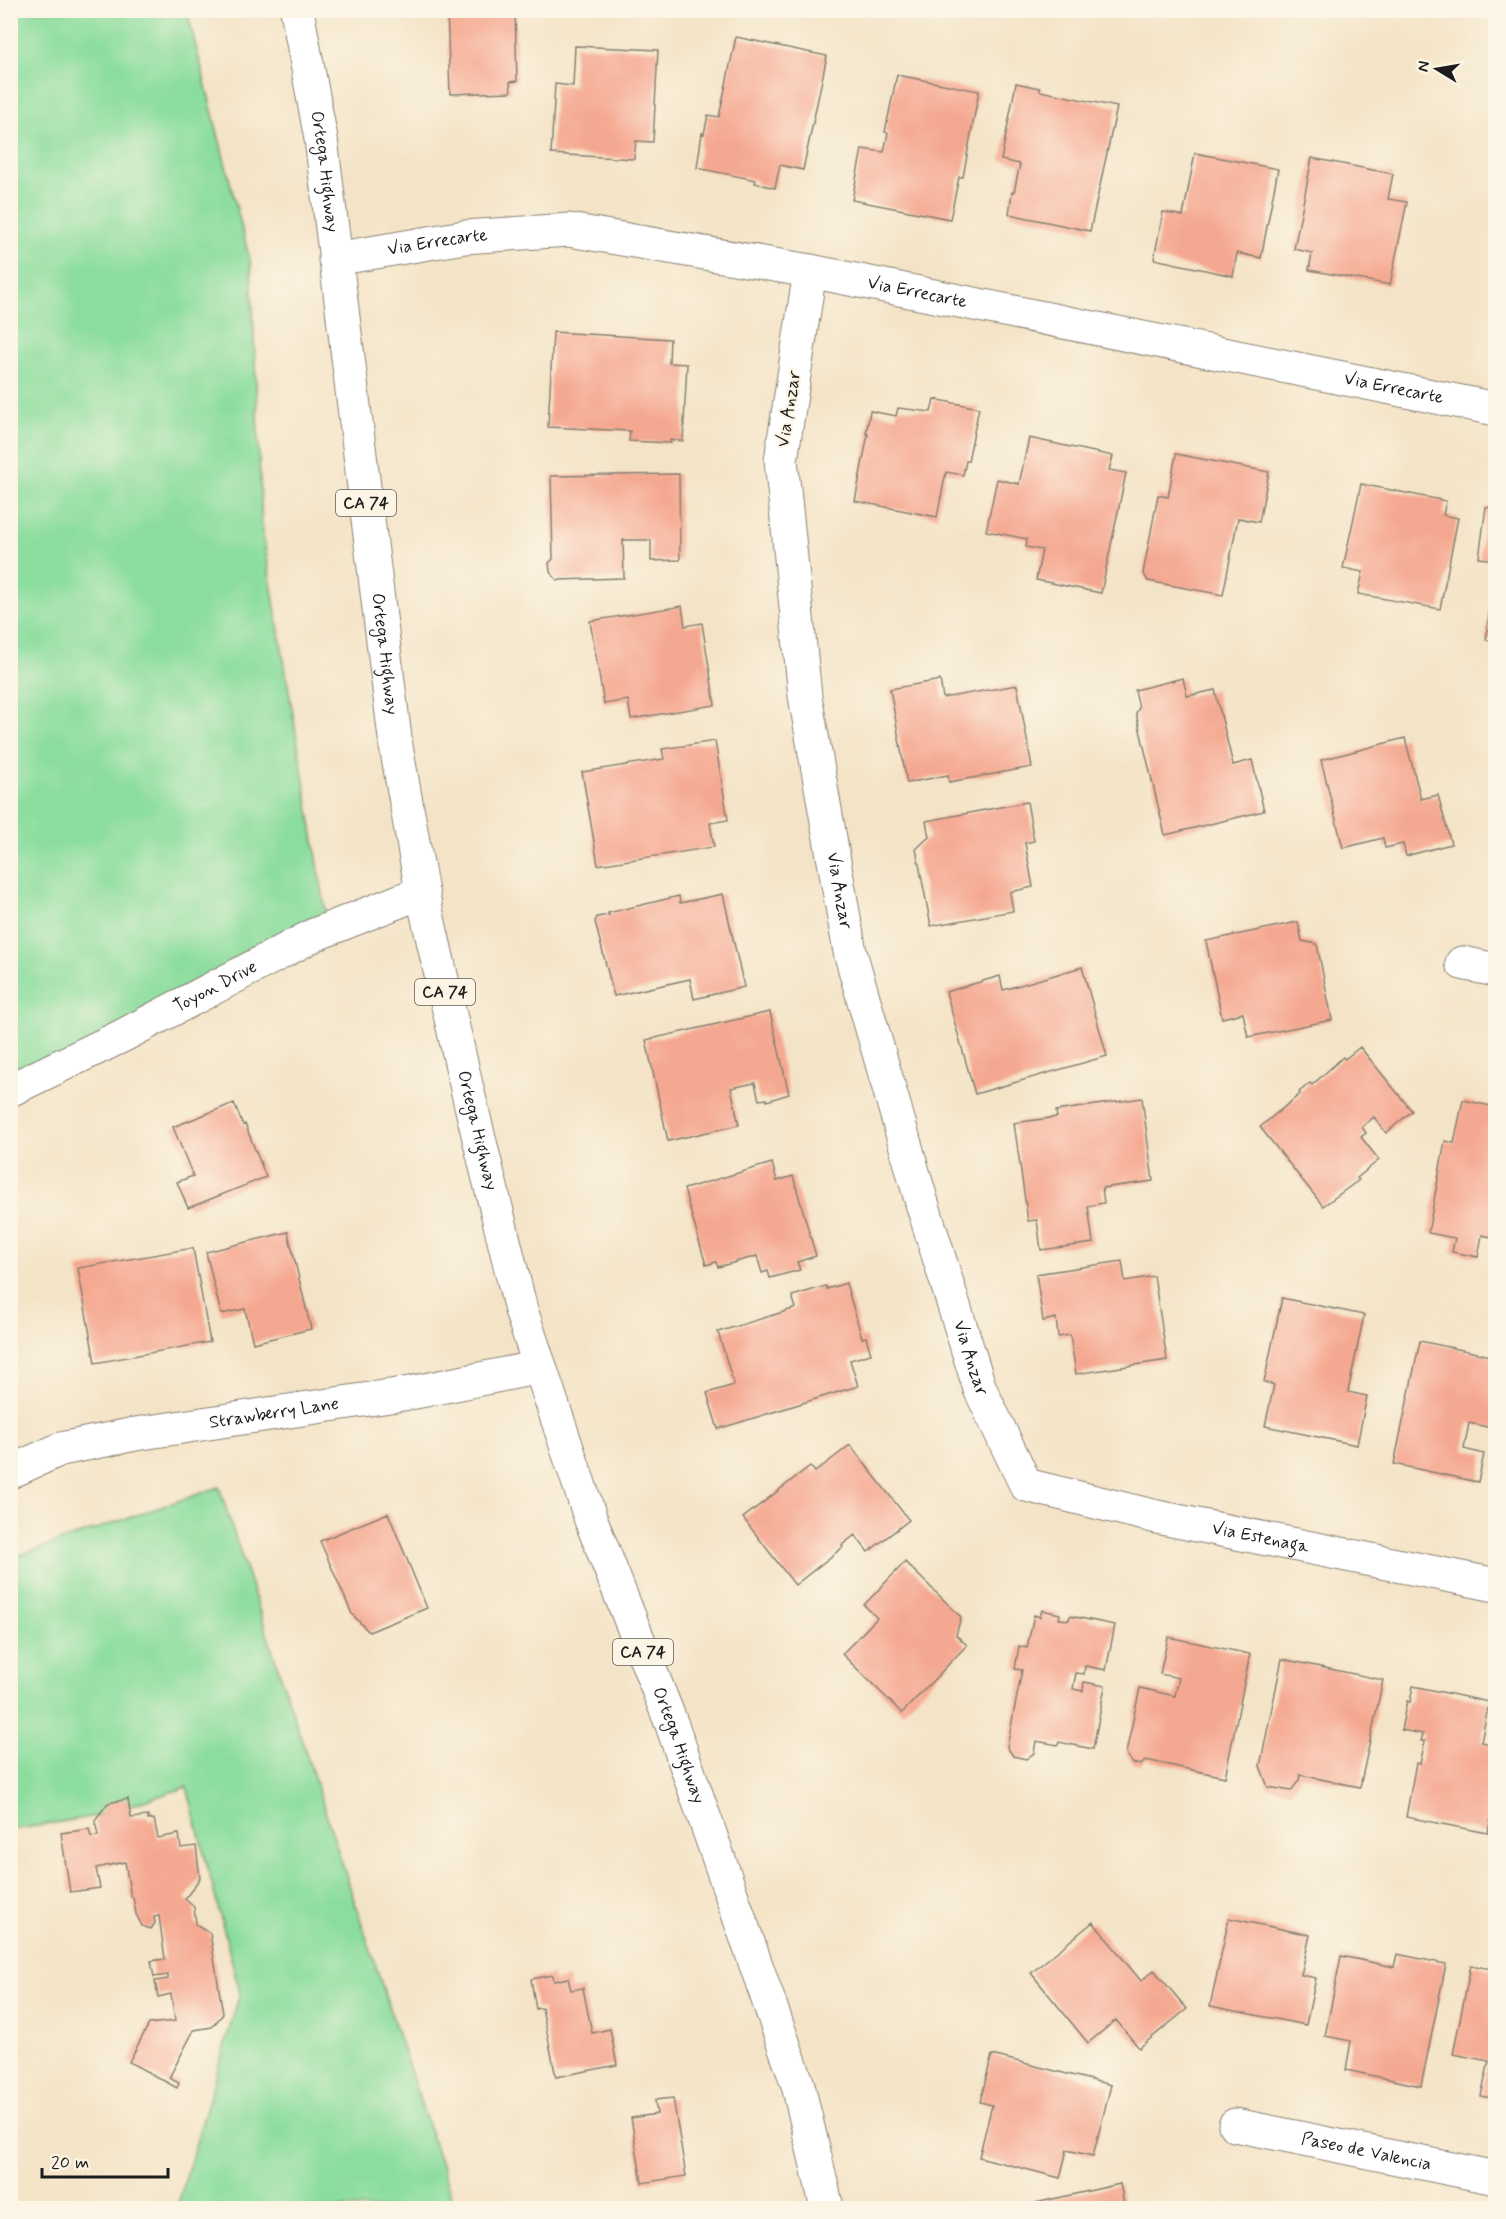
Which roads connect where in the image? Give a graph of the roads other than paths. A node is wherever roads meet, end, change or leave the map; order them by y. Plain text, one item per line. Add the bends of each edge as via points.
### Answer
1 (297, 10) edge
2 (335, 259) junction
3 (810, 271) junction
4 (1496, 409) edge
5 (422, 892) junction
6 (1462, 963) dead end
7 (1496, 970) edge
8 (10, 1090) edge
9 (540, 1367) junction
10 (10, 1472) edge
11 (1026, 1485) joint
12 (1496, 1585) edge
13 (1235, 2125) dead end
14 (1496, 2178) edge
15 (827, 2208) edge

1 - 2 street, Ortega Highway / CA 74 via 321,139
2 - 3 street, Via Errecarte via 465,237 569,230
2 - 5 street, Ortega Highway / CA 74 via 396,746
3 - 4 street, Via Errecarte
3 - 11 street, Via Anzar via 781,460 805,696 848,940 922,1203 980,1389
5 - 8 street, Toyon Drive via 314,935
5 - 9 street, Ortega Highway / CA 74 via 521,1310
6 - 7 street
9 - 10 street, Strawberry Lane via 410,1393 135,1434 61,1449
9 - 15 street, Ortega Highway / CA 74 via 591,1520 672,1725 798,2085
11 - 12 street, Via Estenaga via 1157,1518
13 - 14 street, Paseo de Valencia

